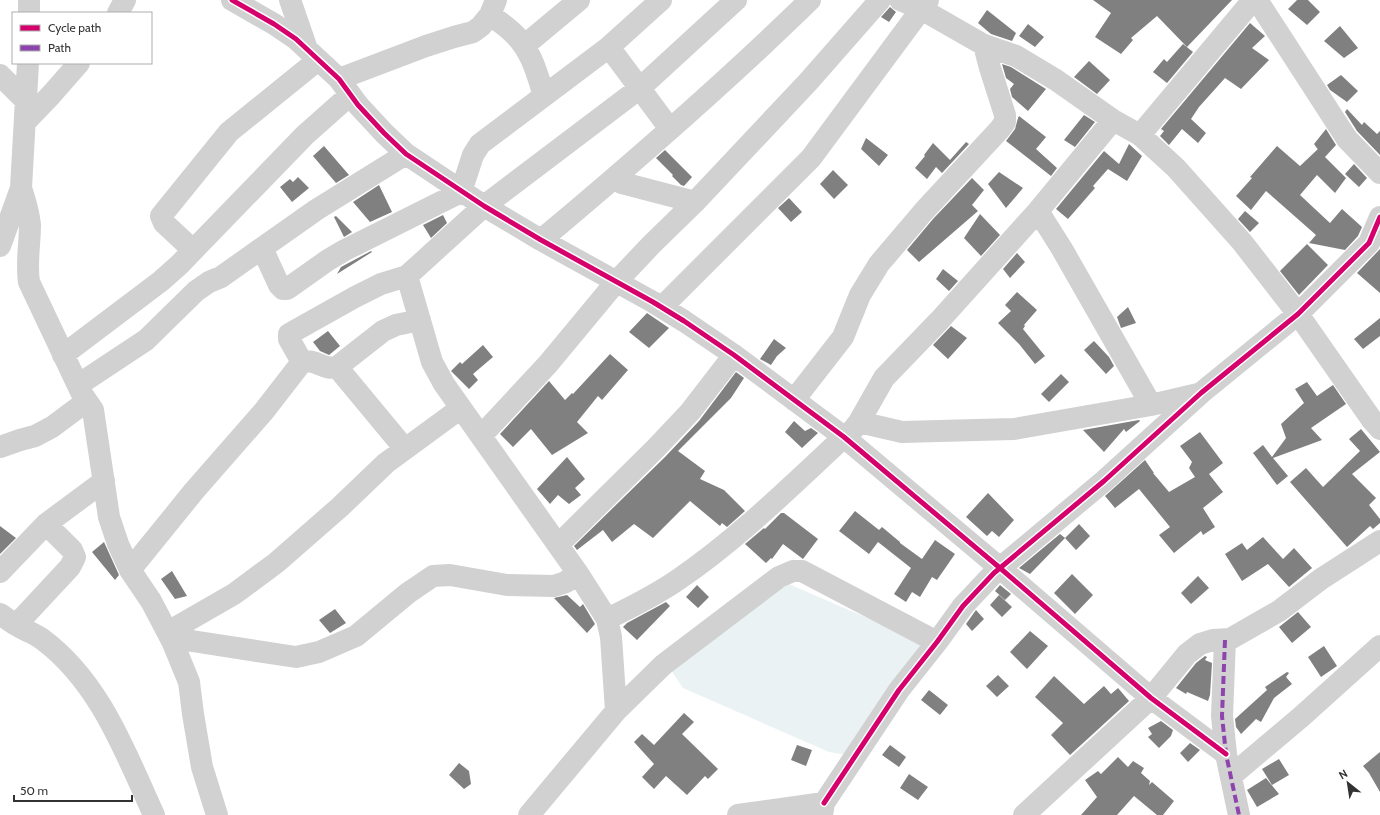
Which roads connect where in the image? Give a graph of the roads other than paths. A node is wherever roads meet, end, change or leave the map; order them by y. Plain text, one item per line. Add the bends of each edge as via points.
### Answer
1 (29, 0) edge
2 (125, 0) edge
3 (232, 0) edge
4 (290, 0) edge
5 (579, 0) edge
6 (661, 0) edge
7 (736, 0) edge
8 (810, 0) edge
9 (880, 0) edge
10 (900, 0) edge
11 (1253, 0) edge
12 (1257, 0) edge
13 (924, 4) edge
14 (493, 7) edge
15 (29, 12) edge
16 (119, 12) edge
17 (525, 45) junction
18 (984, 45) junction
19 (609, 47) junction
20 (312, 55) junction
21 (28, 64) edge
22 (78, 64) edge
23 (0, 75) edge
24 (344, 87) junction
25 (640, 88) junction
26 (544, 96) junction
27 (26, 111) junction
28 (1113, 120) junction
29 (670, 129) junction
30 (1140, 135) junction
31 (406, 154) junction
32 (623, 172) junction
33 (1380, 173) edge
34 (21, 188) junction
35 (462, 192) junction
36 (695, 202) junction
37 (484, 206) junction
38 (1038, 211) junction
39 (1380, 217) edge
40 (541, 240) junction
41 (0, 246) edge
42 (262, 248) junction
43 (193, 250) junction
44 (407, 276) junction
45 (616, 282) junction
46 (662, 307) junction
47 (1298, 314) junction
48 (420, 320) junction
49 (63, 355) junction
50 (734, 355) junction
51 (302, 362) junction
52 (337, 367) junction
53 (83, 393) junction
54 (1201, 393) junction
55 (794, 400) junction
56 (1151, 405) junction
57 (461, 408) junction
58 (1380, 429) edge
59 (852, 430) junction
60 (481, 436) junction
61 (0, 447) edge
62 (405, 449) junction
63 (104, 481) junction
64 (46, 524) junction
65 (1380, 541) edge
66 (558, 545) junction
67 (1000, 568) junction
68 (130, 570) junction
69 (0, 572) edge
70 (577, 572) junction
71 (607, 619) junction
72 (8, 620) edge
73 (170, 631) junction
74 (1225, 640) junction
75 (937, 642) junction
76 (1380, 646) edge
77 (1152, 698) junction
78 (616, 711) junction
79 (1226, 754) junction
80 (1231, 776) junction
81 (823, 809) edge
82 (154, 815) edge
83 (217, 815) edge
84 (529, 815) edge
85 (738, 815) edge
86 (1024, 815) edge
87 (1239, 815) edge

1 - 15 street
2 - 16 street
3 - 20 street via 296,39
4 - 20 street
5 - 17 street
6 - 19 street
7 - 25 street
8 - 29 street
9 - 36 street via 808,82
10 - 13 street
11 - 30 street
12 - 33 street via 1347,139
13 - 18 street
13 - 46 street via 811,158
14 - 17 street
14 - 24 street via 481,26 473,32 426,46
17 - 26 street
18 - 28 street via 1016,56
18 - 55 street via 1005,114 1005,122 879,264 860,294 843,336
19 - 25 street
19 - 26 street
20 - 24 street
20 - 43 street via 229,132 161,216 164,223
21 - 27 street
22 - 27 street
23 - 27 street
24 - 31 street
24 - 43 street via 304,135
25 - 29 street
25 - 37 street
26 - 35 street via 480,144 473,155
27 - 34 street
28 - 30 street
28 - 38 street
29 - 32 street
30 - 47 street via 1176,168 1237,236
31 - 35 street
31 - 42 street via 316,210
32 - 36 street via 622,183
32 - 40 street
34 - 41 street
34 - 49 street via 30,224 27,272 29,282
35 - 37 street
35 - 42 street via 345,250 287,289 279,285
36 - 45 street
37 - 40 street
37 - 44 street
38 - 56 street
38 - 59 street via 884,378
39 - 47 street via 1369,243
40 - 45 street
42 - 53 street via 196,291 146,340
43 - 49 street via 161,281
44 - 48 street
44 - 51 street via 355,297 289,334 289,339
45 - 46 street
45 - 60 street via 548,364
46 - 50 street
47 - 54 street
47 - 58 street
48 - 52 street via 396,325 383,331
48 - 57 street via 432,362
49 - 53 street
50 - 55 street
50 - 66 street via 690,412
51 - 52 street via 313,361 330,369
51 - 68 street
52 - 62 street
53 - 61 street via 52,427 35,436
53 - 63 street via 93,410
54 - 56 street
54 - 67 street via 1104,481
55 - 59 street
56 - 59 street via 1014,429 902,432
57 - 60 street
57 - 62 street
59 - 67 street
59 - 71 street via 743,530 680,578 654,595
60 - 66 street
62 - 73 street via 386,463 276,563 234,594
63 - 64 street
63 - 68 street via 109,517
64 - 69 street
64 - 72 street via 72,550 75,557 70,567
65 - 74 street via 1321,579 1279,611
66 - 70 street
67 - 75 street via 963,606
67 - 77 street
68 - 73 street
70 - 71 street
70 - 73 street via 566,582 554,586 507,585 450,575 433,576 356,636 319,652 296,657 192,642
71 - 78 street via 611,637
72 - 82 street via 41,638 79,675 96,697 111,721
73 - 83 street via 189,682 202,767
74 - 77 street via 1200,644 1187,654
74 - 79 street via 1222,716
75 - 78 street via 802,571 792,571 779,577 663,664
75 - 81 street via 900,690
76 - 80 street
77 - 79 street
77 - 86 street
78 - 84 street
79 - 80 street
80 - 87 street
81 - 85 street

